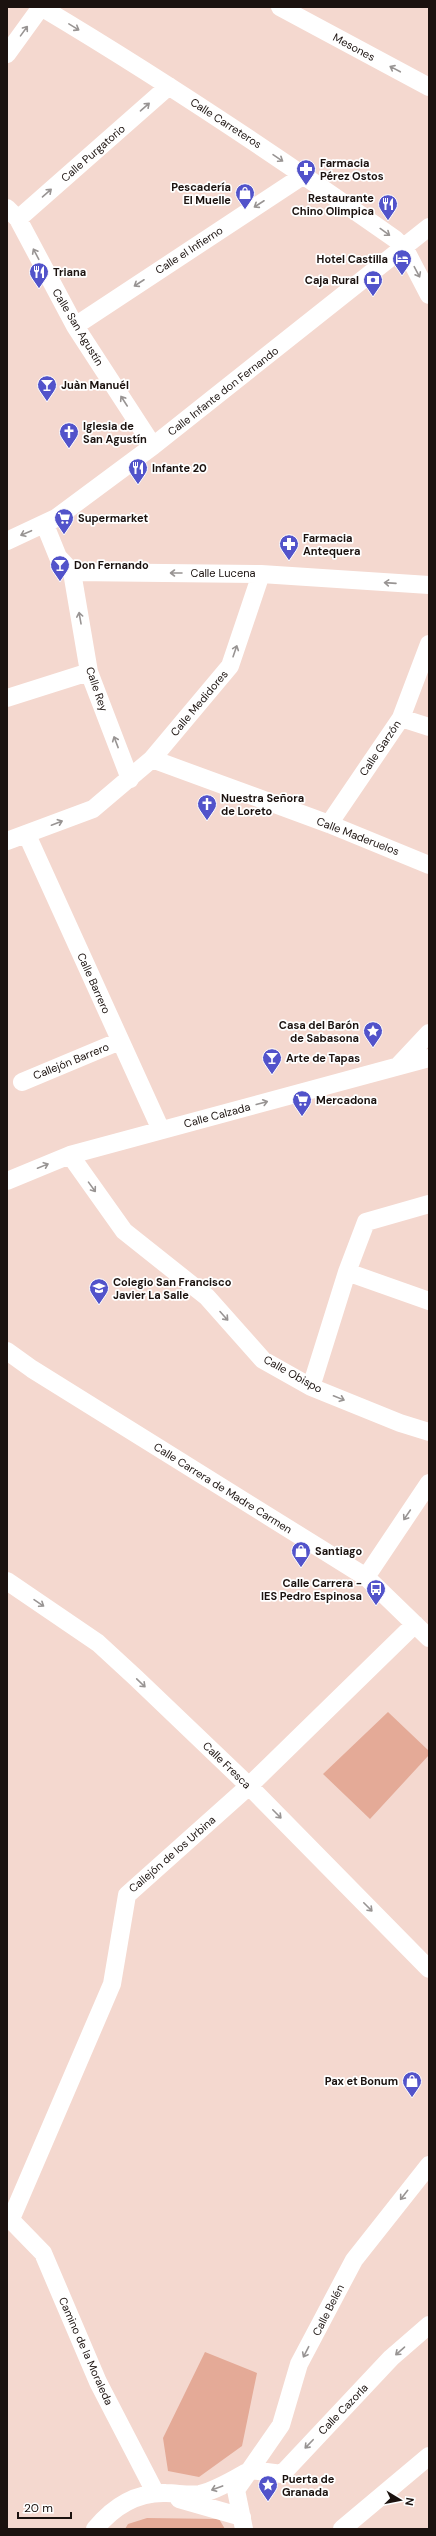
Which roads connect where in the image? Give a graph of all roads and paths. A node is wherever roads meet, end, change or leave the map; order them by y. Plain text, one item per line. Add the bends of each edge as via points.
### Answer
1 (41, 7) edge
2 (280, 7) edge
3 (7, 54) edge
4 (168, 86) junction
5 (429, 87) edge
6 (304, 175) junction
7 (10, 211) edge
8 (429, 227) edge
9 (405, 249) junction
10 (429, 295) edge
11 (75, 326) junction
12 (153, 446) junction
13 (45, 525) junction
14 (7, 541) edge
15 (72, 572) junction
16 (261, 574) junction
17 (429, 586) edge
18 (429, 644) edge
19 (89, 672) junction
20 (7, 698) edge
21 (401, 718) junction
22 (429, 727) edge
23 (152, 759) junction
24 (130, 779) junction
25 (329, 824) junction
26 (27, 835) junction
27 (7, 841) edge
28 (429, 865) edge
29 (429, 1033) edge
30 (120, 1041) junction
31 (429, 1058) edge
32 (398, 1066) junction
33 (22, 1082) dead end
34 (160, 1130) junction
35 (70, 1155) junction
36 (7, 1181) edge
37 (429, 1204) edge
38 (347, 1272) junction
39 (429, 1301) edge
40 (7, 1351) edge
41 (311, 1387) junction
42 (429, 1432) edge
43 (429, 1483) edge
44 (366, 1577) junction
45 (7, 1581) edge
46 (415, 1624) junction
47 (429, 1638) edge
48 (249, 1786) junction
49 (429, 1969) edge
50 (429, 2165) edge
51 (9, 2217) edge
52 (429, 2325) edge
53 (429, 2456) edge
54 (251, 2470) junction
55 (156, 2492) junction
56 (243, 2523) edge
57 (95, 2529) edge
58 (342, 2529) edge

3 -> 1 street
1 -> 4 street, Calle Carreteros
5 -> 2 street, Mesones
4 -> 6 street, Calle Carreteros
7 -> 4 street, Calle Purgatorio
6 -> 9 street, Calle Carreteros via 395,239
6 -> 11 street, Calle el Infierno
11 -> 7 street, Calle San Agustín
8 - 9 street, Calle Infante don Fernando
9 -> 10 street
9 - 12 street, Calle Infante don Fernando
12 -> 11 street, Calle San Agustín
12 - 13 street, Calle Infante don Fernando
13 -> 14 street, Calle Infante don Fernando
13 - 15 street via 58,557
16 -> 15 street, Calle Lucena
19 -> 15 street, Calle Rey
17 -> 16 street, Calle Lucena
23 -> 16 street, Calle Medidores via 230,666
18 - 21 street, Calle Garzón
19 - 20 street
24 -> 19 street, Calle Rey
21 - 22 street
21 - 25 street, Calle Garzón
23 - 24 street, Calle Medidores
23 - 25 street, Calle Maderuelos
26 -> 24 street, Calle Medidores via 93,809
25 - 28 street, Calle Maderuelos
26 - 27 street, Calle Medidores
26 - 30 street, Calle Barrero
29 - 32 street
30 - 33 street, Callejón Barrero
30 - 34 street, Calle Barrero
31 - 32 street, Calle Calzada
34 -> 32 street, Calle Calzada
34 - 35 street, Calle Calzada
36 -> 35 street, Calle Calzada
35 -> 41 street, Calle Obispo via 124,1231 206,1298 263,1360
37 - 38 street via 366,1222
38 - 39 street
38 - 41 street
40 - 44 street, Calle Carrera de Madre Carmen
41 -> 42 street, Calle Obispo
43 -> 44 street
44 - 46 street, Calle Carrera de Madre Carmen
45 -> 48 street, Calle Fresca via 98,1643
46 - 47 street, Calle Carrera de Madre Carmen
46 - 48 street, Callejón de los Urbina
48 -> 49 street, Calle Fresca
48 - 51 street, Callejón de los Urbina via 127,1894 112,1984
50 -> 54 street, Calle Belén via 354,2260 300,2364 281,2425
51 - 55 street, Camino de la Moraleda via 42,2253 98,2382
52 -> 54 street, Calle Cazorla via 391,2358 282,2474
53 - 58 street
54 -> 55 street via 227,2484 200,2494
54 - 56 street, Calle Belén via 236,2490
55 - 56 street
55 - 57 street via 139,2495 108,2513

